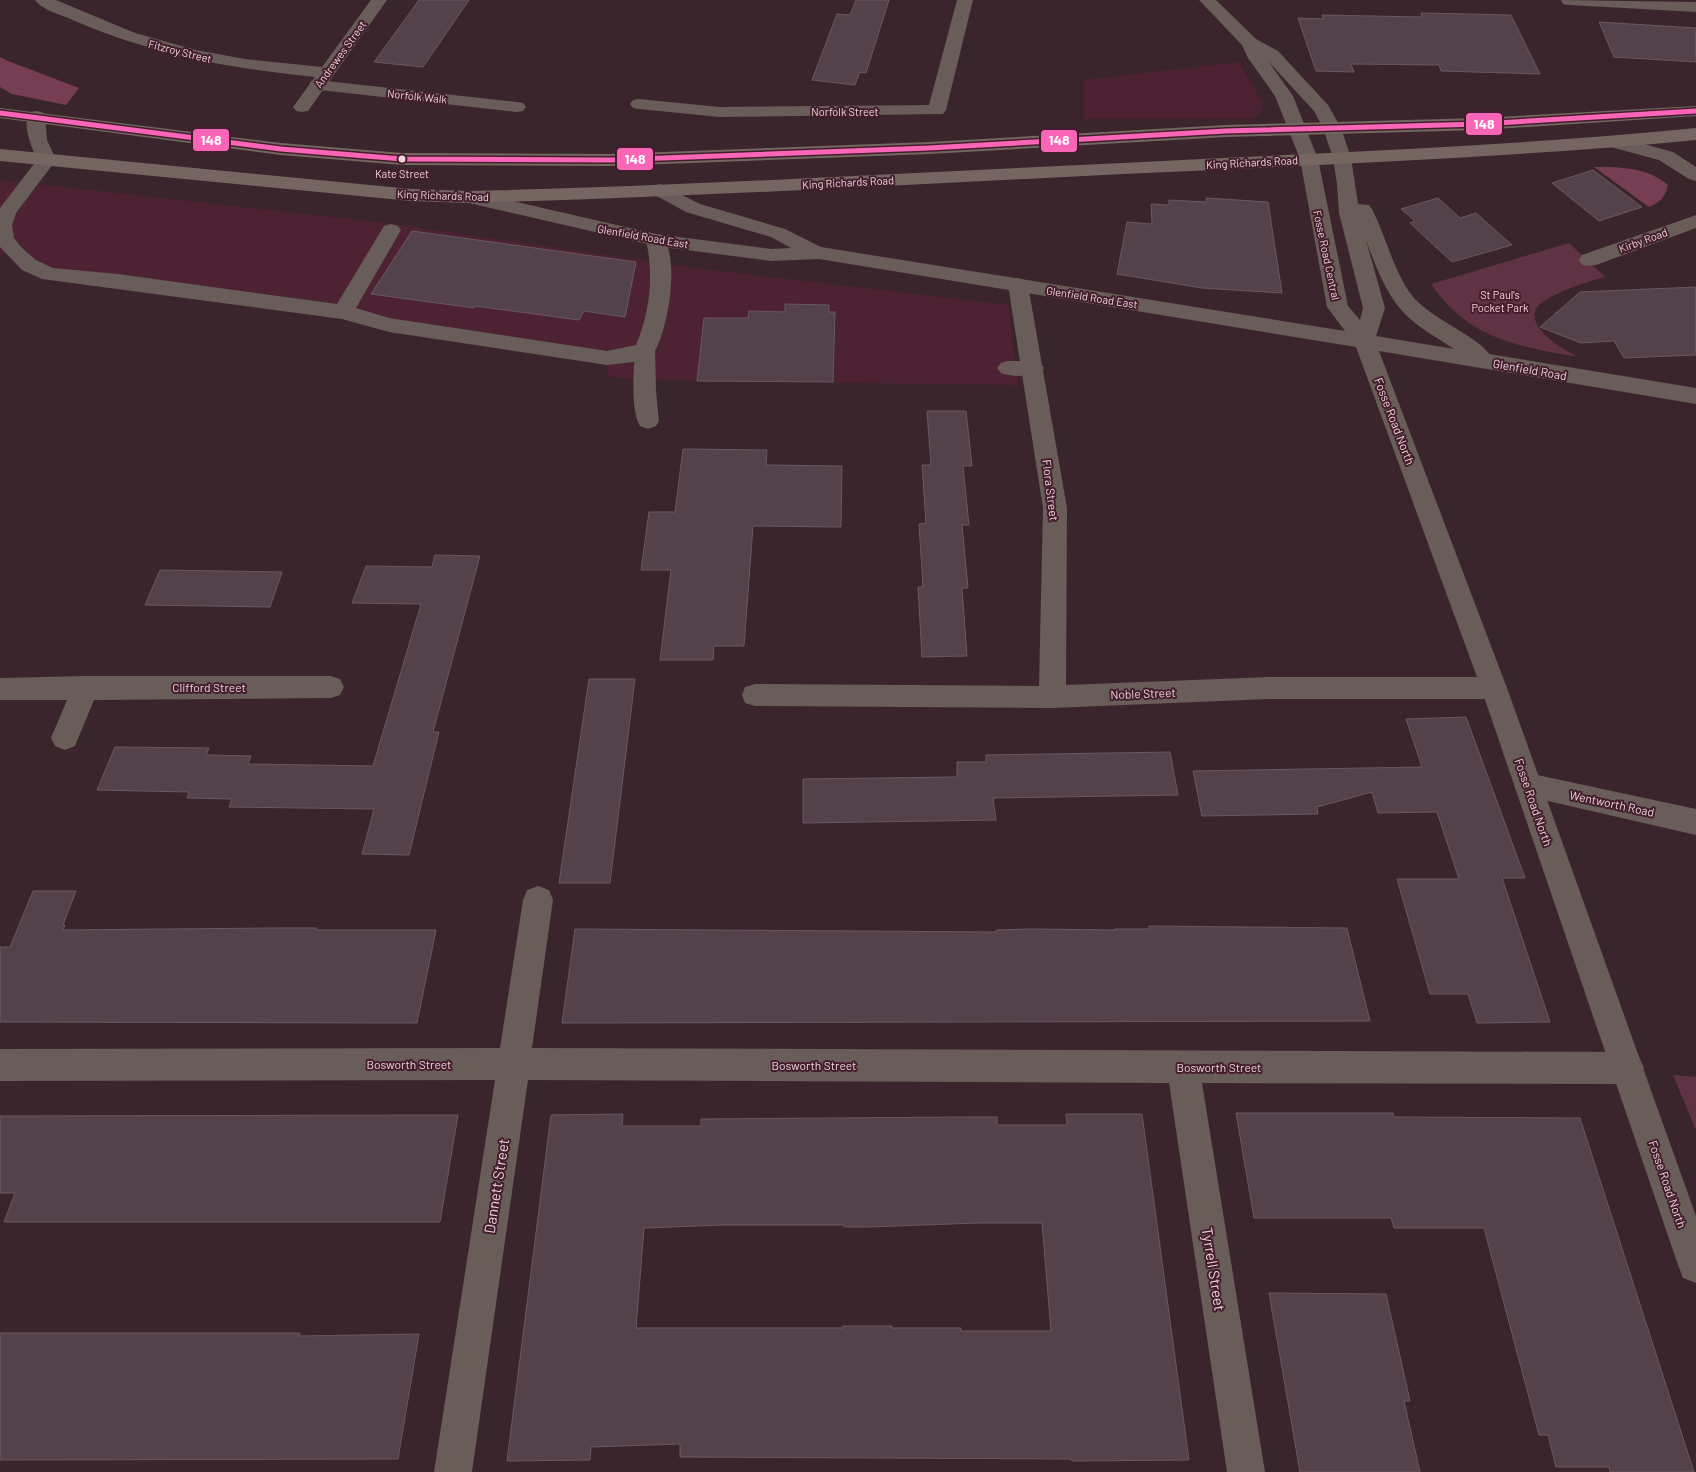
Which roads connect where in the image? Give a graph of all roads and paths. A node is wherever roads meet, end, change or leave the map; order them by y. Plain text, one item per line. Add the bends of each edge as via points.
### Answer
1 (43, 0) edge
2 (379, 0) edge
3 (965, 0) edge
4 (1207, 0) edge
5 (1570, 0) edge
6 (1696, 7) edge
7 (1250, 42) junction
8 (321, 79) junction
9 (640, 104) dead end
10 (302, 107) dead end
11 (517, 107) dead end
12 (1696, 111) edge
13 (0, 113) edge
14 (36, 116) junction
15 (1332, 128) junction
16 (1296, 129) junction
17 (1696, 134) edge
18 (1614, 142) junction
19 (0, 155) edge
20 (1342, 158) junction
21 (1309, 159) junction
22 (47, 160) junction
23 (609, 160) junction
24 (1696, 175) edge
25 (1347, 184) junction
26 (660, 190) junction
27 (469, 197) junction
28 (1696, 221) edge
29 (391, 230) dead end
30 (2, 239) edge
31 (656, 240) junction
32 (819, 253) junction
33 (1589, 260) dead end
34 (1018, 285) junction
35 (343, 312) junction
36 (1364, 341) junction
37 (645, 350) junction
38 (1488, 362) junction
39 (1008, 368) dead end
40 (1032, 368) junction
41 (1696, 396) edge
42 (648, 421) dead end
43 (86, 687) junction
44 (331, 687) dead end
45 (0, 688) edge
46 (1494, 688) junction
47 (755, 695) dead end
48 (1052, 697) junction
49 (65, 738) dead end
50 (1528, 785) junction
51 (1696, 822) edge
52 (538, 900) dead end
53 (515, 1064) junction
54 (0, 1065) edge
55 (1183, 1066) junction
56 (1628, 1068) junction
57 (1696, 1265) edge
58 (453, 1472) edge
59 (1246, 1472) edge

1 - 8 street, Fitzroy Street via 109,31 153,45
2 - 8 street, Andrewes Street
3 - 9 street, Norfolk Street via 937,110 719,112
4 - 7 street, Fosse Road Central
5 - 6 street
7 - 15 street, Fosse Road Central via 1272,55 1322,109
7 - 16 street, Fosse Road Central via 1257,58 1284,96
8 - 10 street, Andrewes Street
8 - 11 lane, Norfolk Walk
12 - 15 main road via 1480,124
13 - 14 main road
14 - 22 street via 38,140
14 - 23 main road via 281,150 392,158
15 - 16 main road
15 - 20 street, Fosse Road Central
16 - 21 street, Fosse Road Central
16 - 23 main road
17 - 18 main road, King Richards Road
18 - 20 main road, King Richards Road
18 - 24 street via 1666,156
19 - 22 main road, King Richards Road
20 - 21 main road, King Richards Road
20 - 25 street, Fosse Road Central
21 - 26 main road, King Richards Road
21 - 36 street, Fosse Road Central via 1338,307
22 - 27 main road, King Richards Road via 411,195
22 - 30 street via 7,212 2,225
23 - 26 main road
25 - 36 street, Fosse Road Central via 1349,213 1374,308
25 - 38 street, Fosse Road Central via 1408,303 1446,335 1465,344
26 - 27 main road, King Richards Road
26 - 32 street, Glenfield Road East via 693,208 778,233
27 - 31 street, Glenfield Road East
28 - 33 street, Kirby Road
29 - 35 street
30 - 35 street via 29,265 49,274
31 - 32 street, Glenfield Road East via 770,255
31 - 37 street via 661,274 652,333
32 - 34 street, Glenfield Road East
34 - 36 street, Glenfield Road East
34 - 40 street, Flora Street
35 - 37 street via 389,325 598,357 620,358
36 - 38 street, Glenfield Road
36 - 46 street, Fosse Road North
37 - 42 lane
38 - 41 street, Glenfield Road
39 - 40 lane
40 - 48 street, Flora Street via 1056,538
43 - 44 street, Clifford Street
43 - 45 street, Clifford Street
43 - 49 street
46 - 48 street, Noble Street via 1269,688
46 - 50 street, Fosse Road North
47 - 48 street, Noble Street
50 - 51 street, Wentworth Road
50 - 56 street, Fosse Road North
52 - 53 street, Dannett Street
53 - 54 street, Bosworth Street
53 - 55 street, Bosworth Street
53 - 58 street, Dannett Street
55 - 56 street, Bosworth Street
55 - 59 street, Tyrrell Street
56 - 57 street, Fosse Road North

